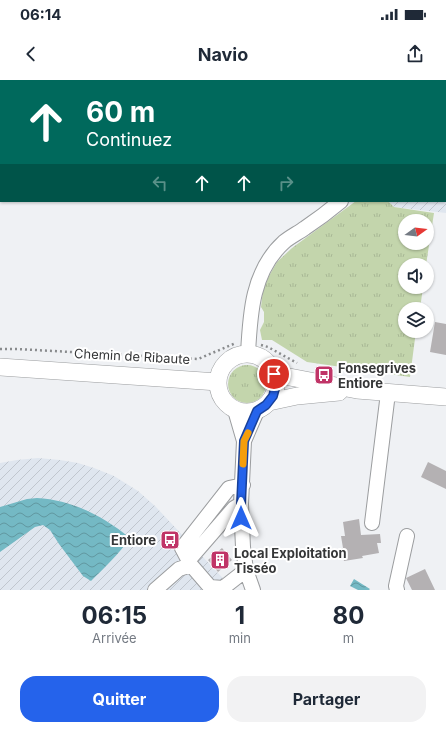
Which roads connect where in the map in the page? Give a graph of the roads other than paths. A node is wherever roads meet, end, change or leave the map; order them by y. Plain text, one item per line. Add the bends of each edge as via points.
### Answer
1 (340, 202) edge
2 (249, 348) junction
3 (0, 367) edge
4 (274, 374) junction
5 (218, 382) junction
6 (357, 390) junction
7 (388, 393) junction
8 (446, 397) edge
9 (263, 406) junction
10 (235, 410) junction
11 (244, 441) junction
12 (242, 485) junction
13 (241, 504) junction
14 (372, 523) dead end
15 (406, 536) dead end
16 (189, 563) junction
17 (246, 570) junction
18 (155, 590) edge
19 (252, 590) edge
20 (397, 590) edge

1 - 2 street via 285,241 269,259 255,292 250,314
2 - 4 main road via 268,364
2 - 5 main road via 228,362 221,371
3 - 5 main road, Chemin de Ribaute
4 - 6 main road
4 - 9 main road via 276,385 273,396
5 - 10 main road via 220,393 226,403
6 - 7 main road
6 - 9 main road via 297,396
7 - 8 main road
7 - 14 street
9 - 10 main road via 246,412
9 - 11 street
10 - 11 street
11 - 12 street
12 - 13 street
12 - 16 street via 229,488 182,548
13 - 16 street via 234,508
13 - 17 street
15 - 20 street
16 - 17 street via 210,587 223,588
16 - 18 street
17 - 19 street

